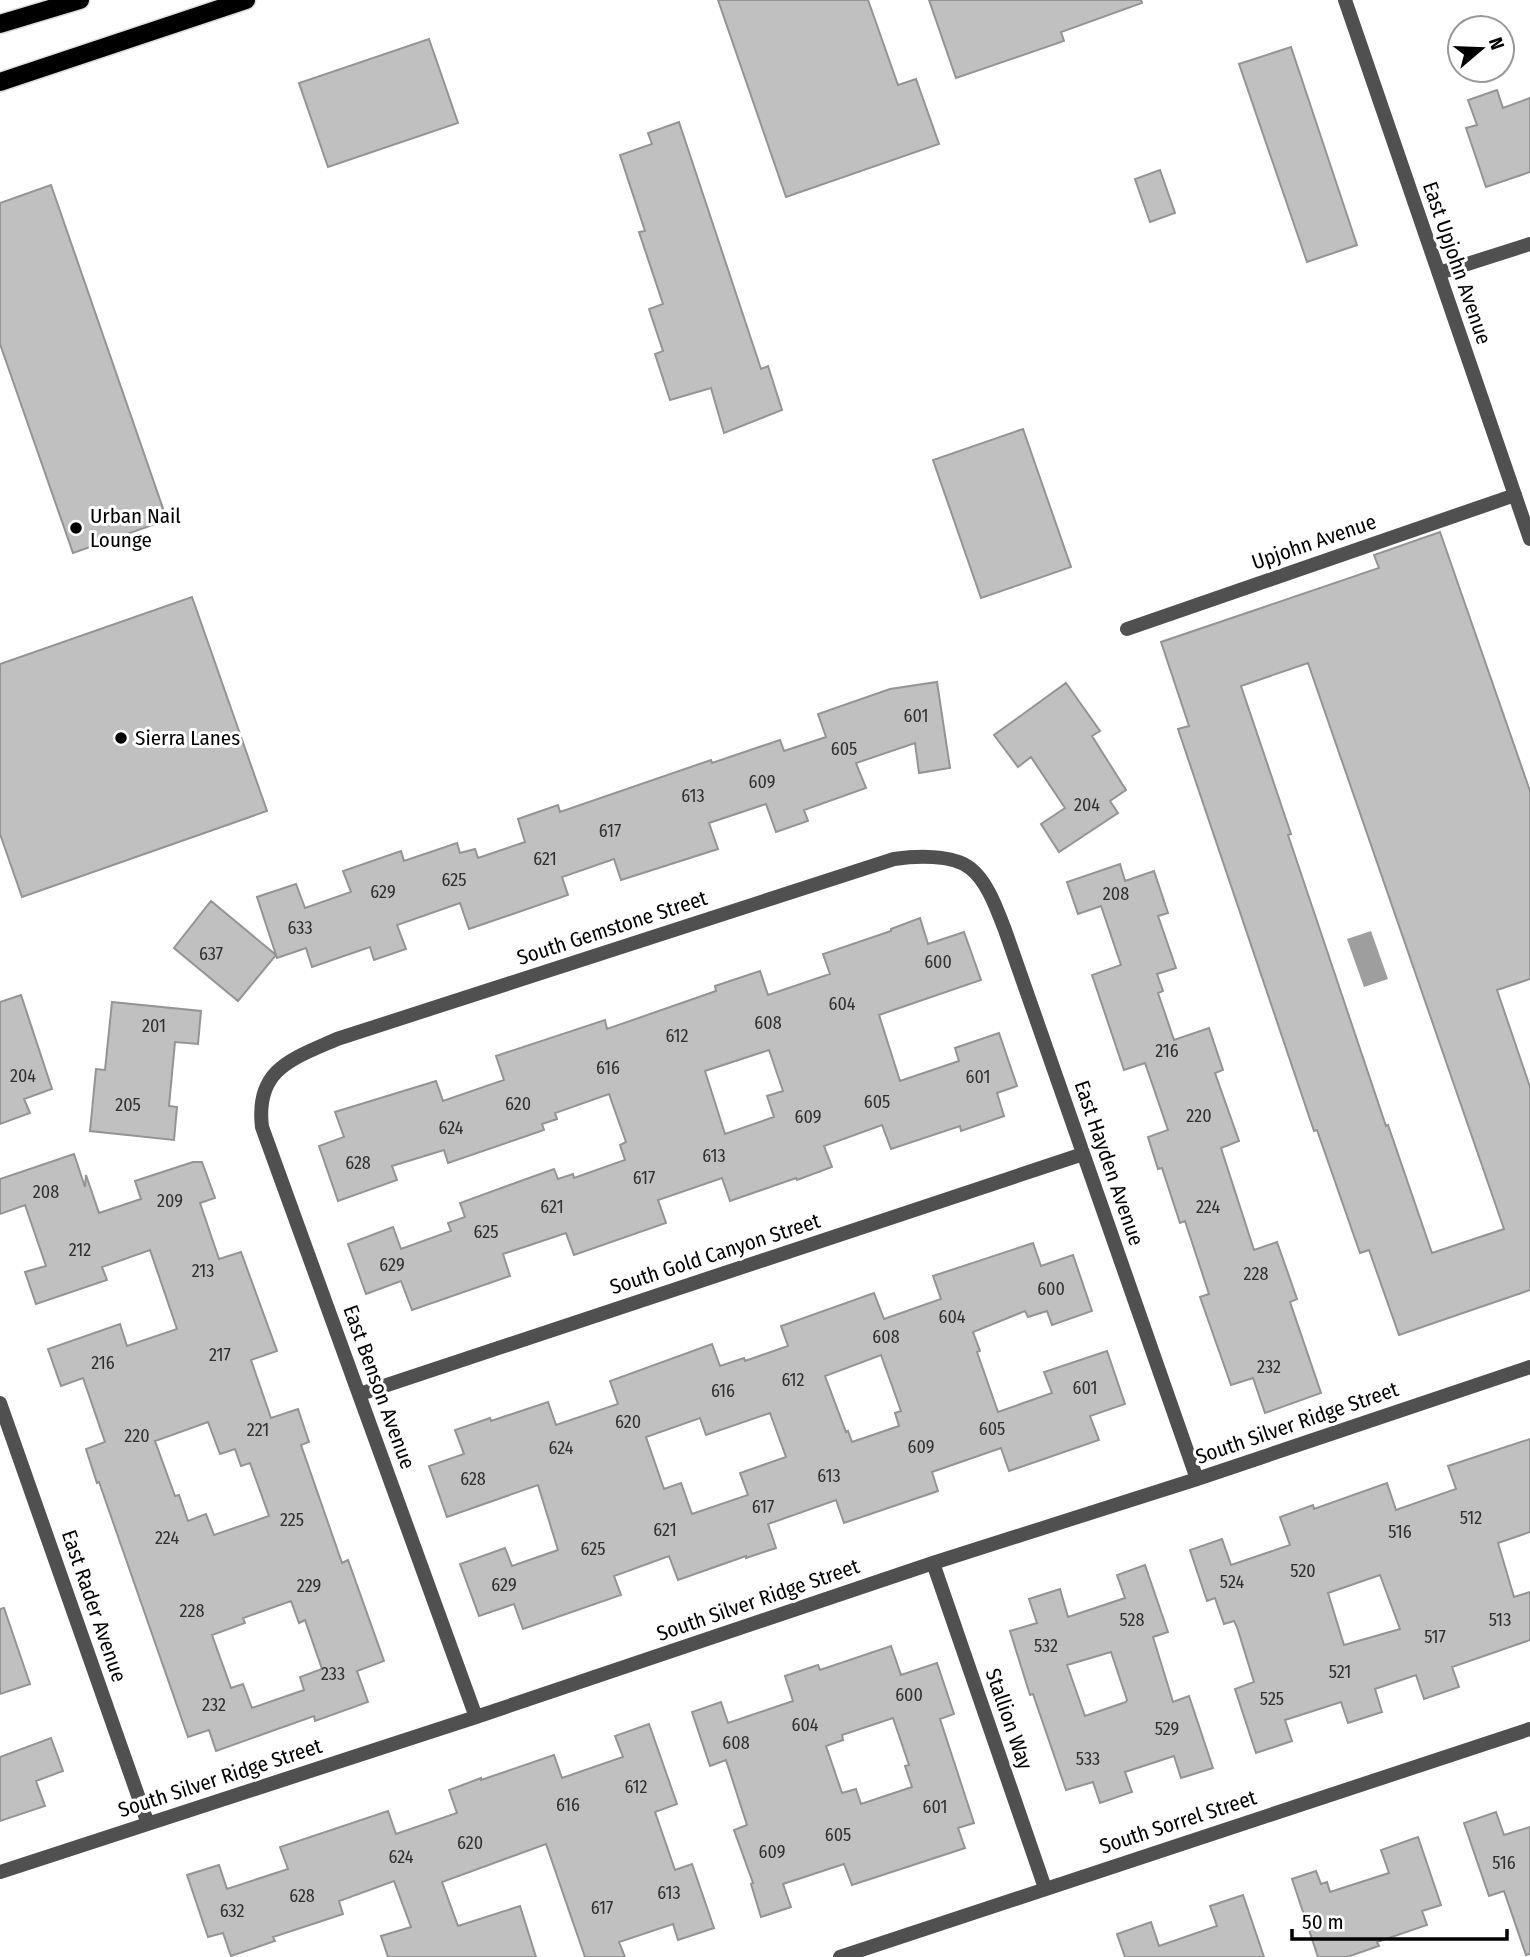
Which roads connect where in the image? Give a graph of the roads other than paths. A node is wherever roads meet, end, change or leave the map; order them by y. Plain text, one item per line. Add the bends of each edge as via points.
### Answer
1 (80, 0) edge
2 (247, 0) edge
3 (1345, 0) edge
4 (0, 24) edge
5 (0, 82) edge
6 (1530, 244) edge
7 (1439, 273) junction
8 (1515, 495) junction
9 (1530, 539) edge
10 (1127, 629) dead end
11 (969, 867) joint
12 (275, 1072) joint
13 (1083, 1154) junction
14 (1530, 1367) edge
15 (360, 1394) junction
16 (0, 1403) edge
17 (1197, 1479) junction
18 (933, 1563) junction
19 (476, 1717) junction
20 (1530, 1729) edge
21 (148, 1824) junction
22 (0, 1871) edge
23 (1045, 1888) junction
24 (840, 1957) edge

1 - 4 main road
2 - 5 main road
3 - 7 street, East Upjohn Avenue
6 - 7 street
7 - 8 street, East Upjohn Avenue
8 - 9 street, East Upjohn Avenue
8 - 10 street, Upjohn Avenue
11 - 12 street, South Gemstone Street via 919,855 894,859 337,1039 291,1059
11 - 13 street, East Hayden Avenue via 992,898
12 - 15 street, East Benson Avenue via 260,1108 262,1127
13 - 15 street, South Gold Canyon Street
13 - 17 street, East Hayden Avenue
14 - 17 street, South Silver Ridge Street
15 - 19 street, East Benson Avenue
16 - 21 street, East Rader Avenue
17 - 18 street, South Silver Ridge Street
18 - 19 street, South Silver Ridge Street
18 - 23 street, Stallion Way
19 - 21 street, South Silver Ridge Street
20 - 23 street, South Sorrel Street
21 - 22 street, South Silver Ridge Street
23 - 24 street, South Sorrel Street

